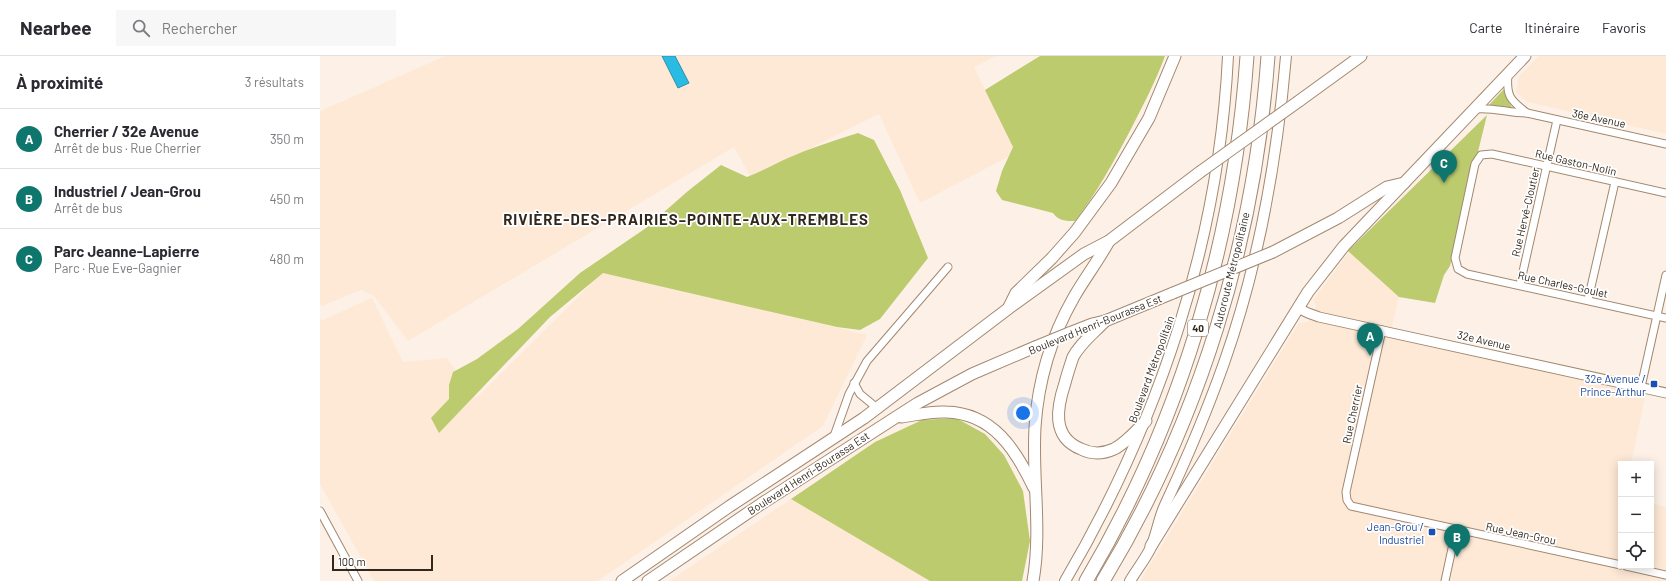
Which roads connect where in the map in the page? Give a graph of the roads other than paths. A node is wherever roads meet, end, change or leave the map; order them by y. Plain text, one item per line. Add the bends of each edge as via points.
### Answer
1 (1175, 56) edge
2 (1228, 56) edge
3 (1247, 56) edge
4 (1268, 56) edge
5 (1286, 56) edge
6 (1361, 56) edge
7 (1525, 56) edge
8 (1508, 74) junction
9 (1475, 109) junction
10 (1527, 113) junction
11 (1557, 120) junction
12 (1666, 144) edge
13 (1547, 166) junction
14 (1615, 182) junction
15 (1404, 183) junction
16 (1666, 193) edge
17 (1109, 241) junction
18 (948, 267) dead end
19 (1458, 269) joint
20 (1666, 274) edge
21 (1520, 285) junction
22 (1588, 300) junction
23 (1009, 308) junction
24 (1298, 308) junction
25 (1656, 316) junction
26 (1666, 318) edge
27 (1105, 321) junction
28 (1382, 330) junction
29 (854, 383) junction
30 (1641, 387) junction
31 (1666, 393) edge
32 (877, 408) junction
33 (896, 418) junction
34 (1146, 421) junction
35 (873, 431) junction
36 (833, 439) junction
37 (1036, 492) junction
38 (1348, 504) joint
39 (320, 511) edge
40 (1456, 530) junction
41 (1152, 546) junction
42 (1618, 564) edge
43 (1639, 569) edge
44 (1666, 575) edge
45 (358, 581) edge
46 (622, 581) edge
47 (648, 581) edge
48 (1033, 581) edge
49 (1065, 581) edge
50 (1086, 581) edge
51 (1103, 581) edge
52 (1130, 581) edge
53 (1445, 581) edge

1 - 23 main road via 1149,118 1111,183 1075,232 1016,293
2 - 34 main road, Boulevard Métropolitain via 1216,170 1198,259 1174,345
3 - 50 highway, Autoroute Métropolitaine / 40 via 1231,195 1196,336 1153,451 1126,508
4 - 51 highway, Autoroute Métropolitaine / 40 via 1261,126 1249,199 1236,260 1215,334 1188,410 1164,465
5 - 41 main road via 1270,190 1244,300 1214,393 1164,507
6 - 17 main road, Boulevard Henri-Bourassa Est, bridge
7 - 8 main road
8 - 9 main road
8 - 10 street, 36e Avenue via 1507,88 1510,97
9 - 10 street, 36e Avenue
9 - 15 main road
10 - 11 street, 36e Avenue
11 - 12 street, 36e Avenue
11 - 13 street, Rue Hervé-Cloutier
13 - 14 street, Rue Gaston-Nolin
13 - 19 street, Rue Gaston-Nolin via 1492,154 1482,155 1475,164 1455,258
13 - 21 street, Rue Hervé-Cloutier
14 - 16 street, Rue Gaston-Nolin
14 - 22 street
15 - 24 main road via 1333,258
15 - 27 main road, Boulevard Henri-Bourassa Est, bridge via 1387,187 1328,224 1273,252
17 - 23 main road, Boulevard Henri-Bourassa Est via 1084,254
17 - 37 main road via 1069,307 1045,365 1035,426
18 - 29 street via 874,352
19 - 21 street, Rue Charles-Goulet via 1467,274
20 - 25 street
21 - 22 street, Rue Charles-Goulet
22 - 25 street, Rue Charles-Goulet
23 - 32 main road, Boulevard Henri-Bourassa Est
24 - 28 street, 32e Avenue via 1315,316
24 - 41 main road
25 - 26 street, Rue Charles-Goulet
25 - 30 street
27 - 33 main road, Boulevard Henri-Bourassa Est, bridge via 1035,347 946,387
27 - 34 main road via 1084,342 1071,362 1058,405 1060,427 1069,441 1078,448 1102,453 1123,444
28 - 30 street, 32e Avenue
28 - 38 street, Rue Cherrier via 1346,492
29 - 32 street via 860,394
29 - 36 street
30 - 31 street, 32e Avenue
32 - 35 main road
32 - 36 main road, Boulevard Henri-Bourassa Est
33 - 35 main road, Boulevard Henri-Bourassa Est
33 - 37 main road via 947,412 965,415 983,423 1001,435 1012,448
34 - 49 main road, Boulevard Métropolitain via 1114,492
35 - 47 main road, Boulevard Henri-Bourassa Est via 747,512
36 - 46 main road, Boulevard Henri-Bourassa Est
37 - 48 main road via 1038,542
38 - 40 street, Rue Jean-Grou via 1354,508
39 - 45 street
40 - 42 street, Rue Jean-Grou
40 - 53 street
41 - 52 main road
43 - 44 street

